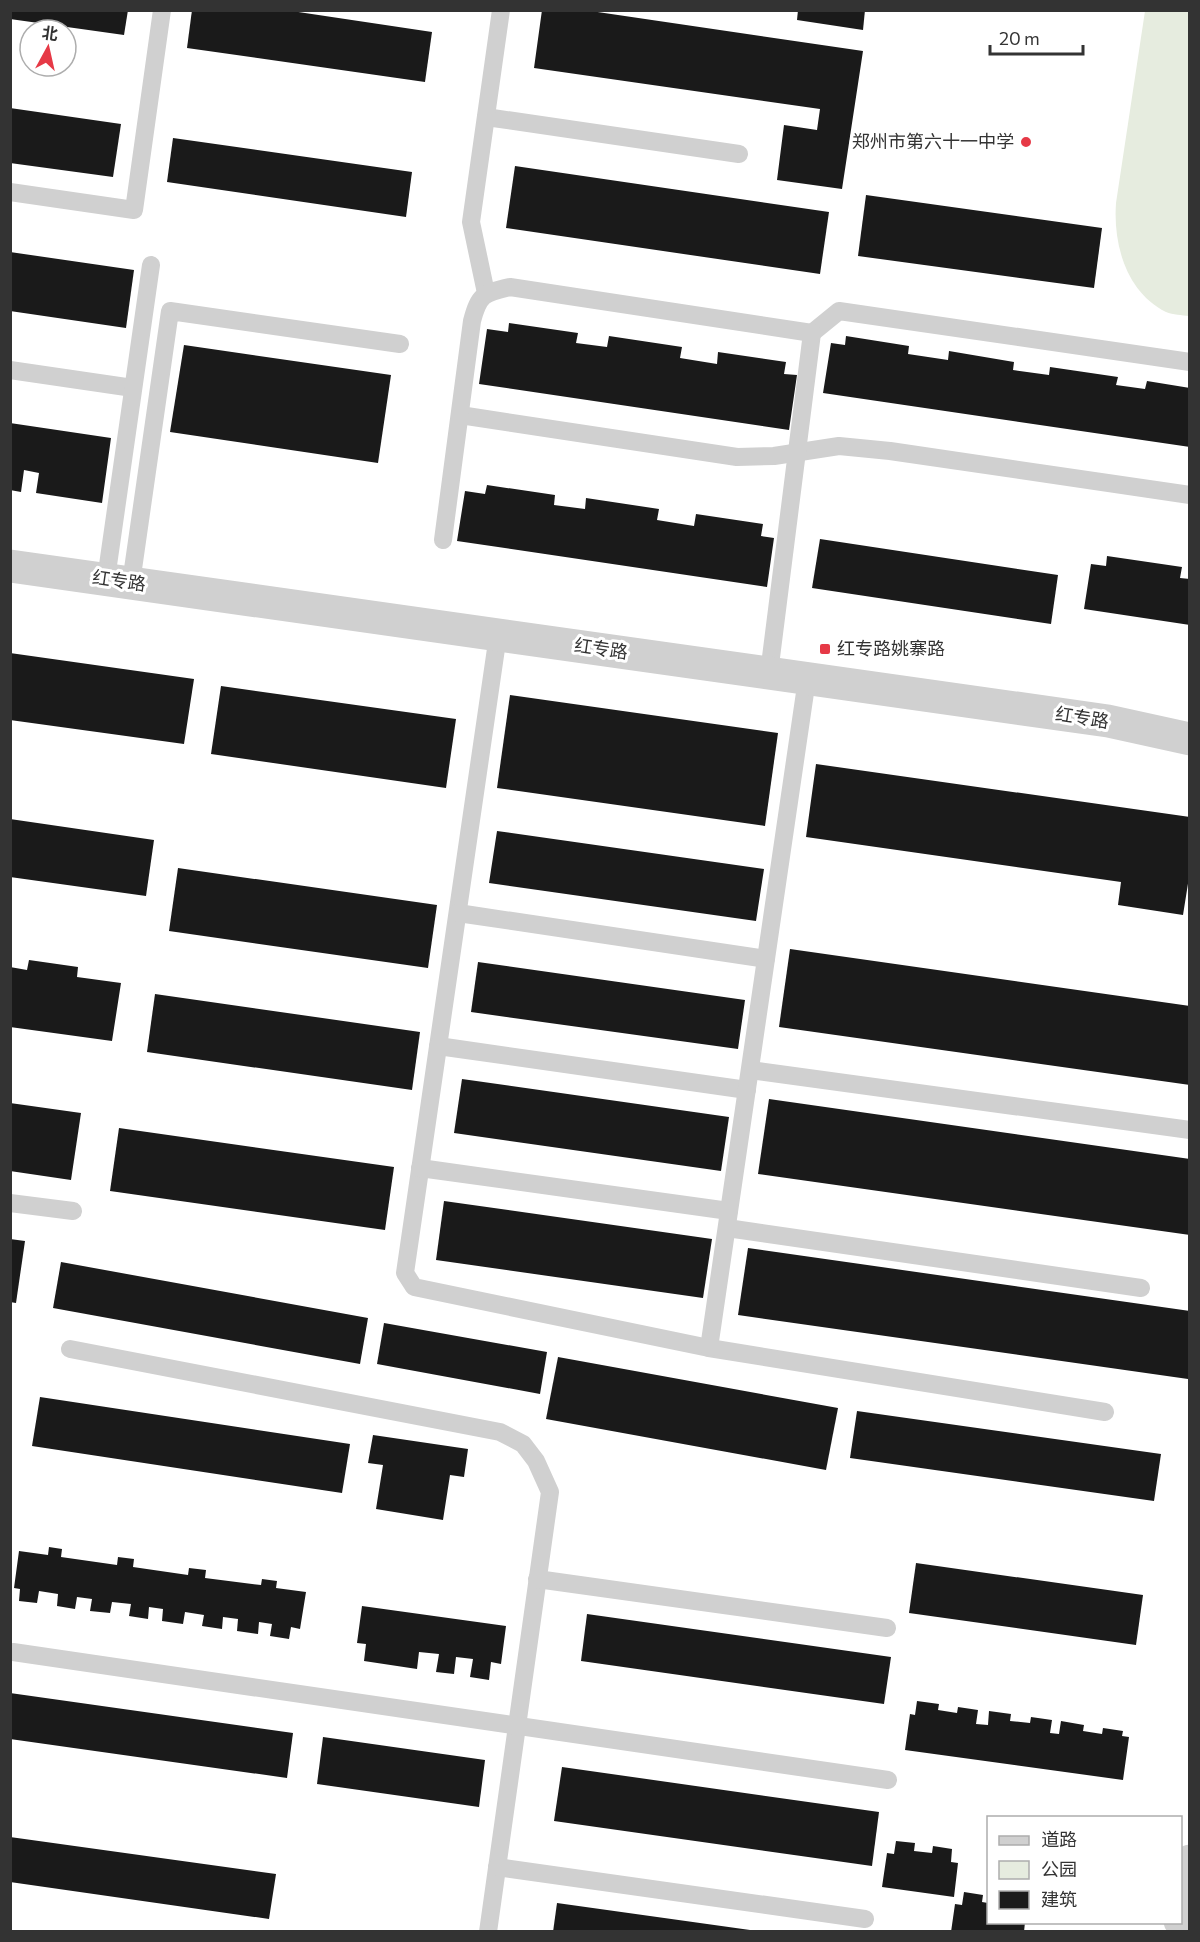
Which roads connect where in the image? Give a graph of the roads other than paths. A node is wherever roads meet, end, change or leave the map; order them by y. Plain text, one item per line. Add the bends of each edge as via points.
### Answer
1 (162, 10) edge
2 (501, 10) edge
3 (486, 117) junction
4 (739, 153) dead end
5 (10, 192) edge
6 (151, 265) dead end
7 (486, 292) junction
8 (812, 333) junction
9 (400, 344) dead end
10 (1190, 362) edge
11 (10, 370) edge
12 (134, 388) junction
13 (460, 415) junction
14 (797, 451) junction
15 (1190, 495) edge
16 (443, 540) dead end
17 (10, 566) edge
18 (119, 581) junction
19 (498, 635) junction
20 (770, 673) junction
21 (807, 679) junction
22 (1190, 739) edge
23 (458, 913) junction
24 (766, 959) junction
25 (438, 1046) junction
26 (750, 1070) junction
27 (747, 1090) junction
28 (1190, 1130) edge
29 (420, 1168) junction
30 (10, 1203) edge
31 (73, 1211) dead end
32 (728, 1220) junction
33 (1141, 1288) dead end
34 (709, 1348) junction
35 (70, 1349) dead end
36 (1105, 1412) dead end
37 (537, 1579) junction
38 (887, 1628) dead end
39 (13, 1652) dead end
40 (517, 1726) junction
41 (888, 1780) dead end
42 (1190, 1861) edge
43 (497, 1867) junction
44 (865, 1919) dead end
45 (1182, 1926) edge
46 (488, 1932) edge

1 - 5 lane via 134,210
2 - 3 lane
3 - 4 lane
3 - 7 lane via 471,222
6 - 12 lane
7 - 8 lane via 510,288
7 - 13 lane via 476,304 472,321
8 - 10 lane via 839,311
8 - 14 lane
9 - 18 lane via 170,311
11 - 12 lane
12 - 18 lane
13 - 14 lane via 737,457
13 - 16 lane
14 - 15 lane via 839,446 880,450
14 - 20 lane
17 - 18 street, 红专路
18 - 19 street, 红专路
19 - 20 street, 红专路
19 - 23 lane
20 - 21 street, 红专路
21 - 22 street, 红专路 via 1108,721
21 - 24 lane
23 - 24 lane
23 - 25 lane
24 - 26 lane
25 - 27 lane
25 - 29 lane
26 - 27 lane
26 - 28 lane
27 - 32 lane
29 - 32 lane
29 - 34 lane via 405,1273 414,1287
30 - 31 lane
32 - 33 lane
32 - 34 lane
34 - 36 lane
35 - 37 lane via 500,1432 523,1444 550,1492
37 - 38 lane
37 - 40 lane
39 - 40 lane
40 - 41 lane
40 - 43 lane
42 - 45 street
43 - 44 lane
43 - 46 lane

